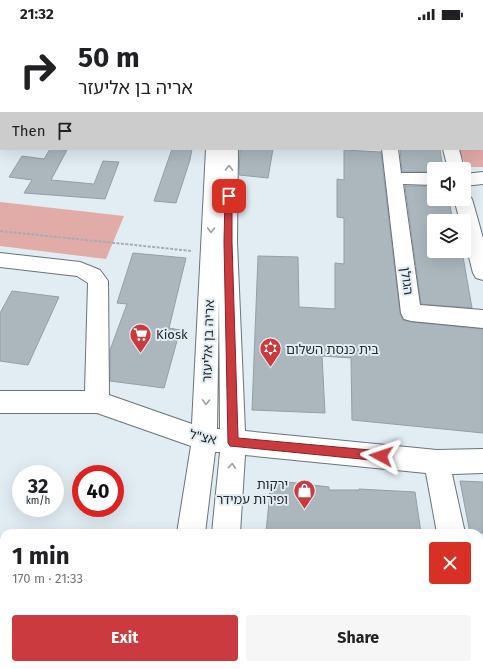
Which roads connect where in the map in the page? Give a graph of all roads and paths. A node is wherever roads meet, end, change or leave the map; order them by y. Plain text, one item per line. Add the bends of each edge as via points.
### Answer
1 (214, 150) edge
2 (230, 150) edge
3 (390, 150) edge
4 (451, 150) edge
5 (454, 162) edge
6 (394, 178) junction
7 (483, 178) edge
8 (427, 179) edge
9 (471, 179) edge
10 (465, 206) edge
11 (0, 231) edge
12 (210, 252) junction
13 (0, 260) edge
14 (483, 273) edge
15 (483, 319) edge
16 (0, 402) edge
17 (97, 402) junction
18 (204, 439) junction
19 (234, 443) junction
20 (483, 461) edge
21 (437, 462) junction
22 (192, 529) edge
23 (226, 529) edge
24 (450, 529) edge

1 -> 12 street, אריה בן אליעזר
19 -> 2 street, אריה בן אליעזר via 228,242
3 - 6 street, הגולן
4 - 5 street
6 - 8 street
6 - 15 street, הגולן via 411,313
7 - 9 street
10 - 14 street
11 - 12 path
12 -> 18 street, אריה בן אליעזר
13 - 17 street via 80,270 93,275 98,281
16 - 17 street, אצ"ל
17 - 18 street, אצ"ל
18 - 19 street, אצ"ל
18 - 22 street, אריה בן אליעזר
19 - 21 street, אצ"ל
23 -> 19 street, אריה בן אליעזר
20 - 21 street, אצ"ל
21 - 24 street

